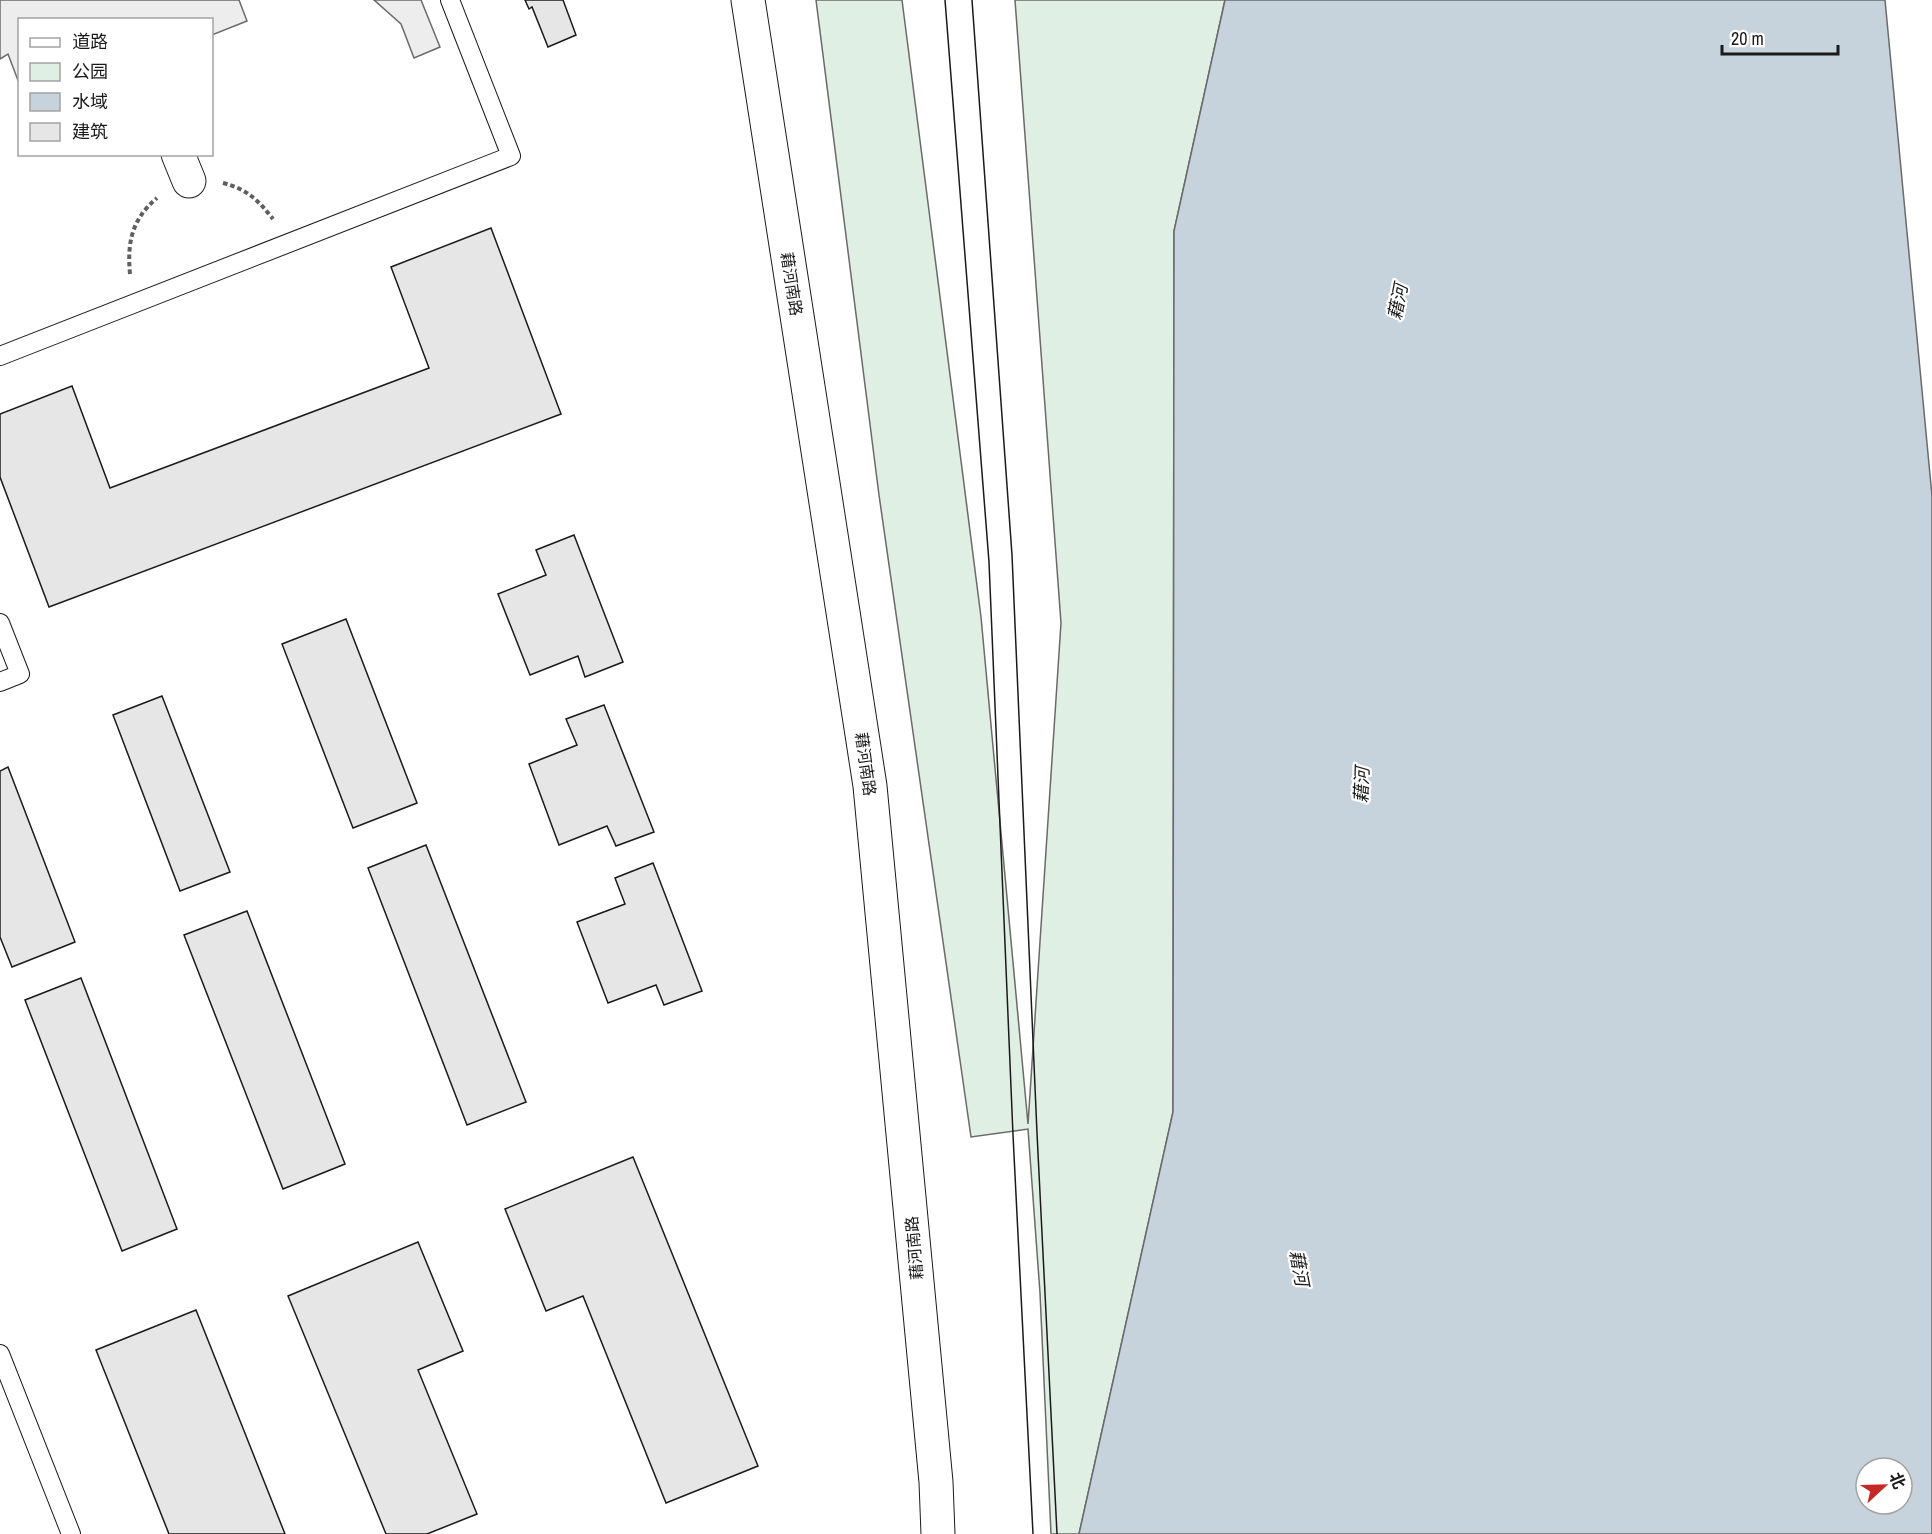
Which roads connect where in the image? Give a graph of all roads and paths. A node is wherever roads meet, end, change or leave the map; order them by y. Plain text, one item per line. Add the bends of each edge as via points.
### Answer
1 (450, 0) edge
2 (748, 0) edge
3 (0, 356) edge
4 (0, 623) edge
5 (0, 682) edge
6 (0, 1354) edge
7 (71, 1534) edge
8 (938, 1534) edge

1 - 3 lane via 511,156
2 - 8 main road, 藉河南路 via 870,786
4 - 5 lane via 20,674
6 - 7 lane

